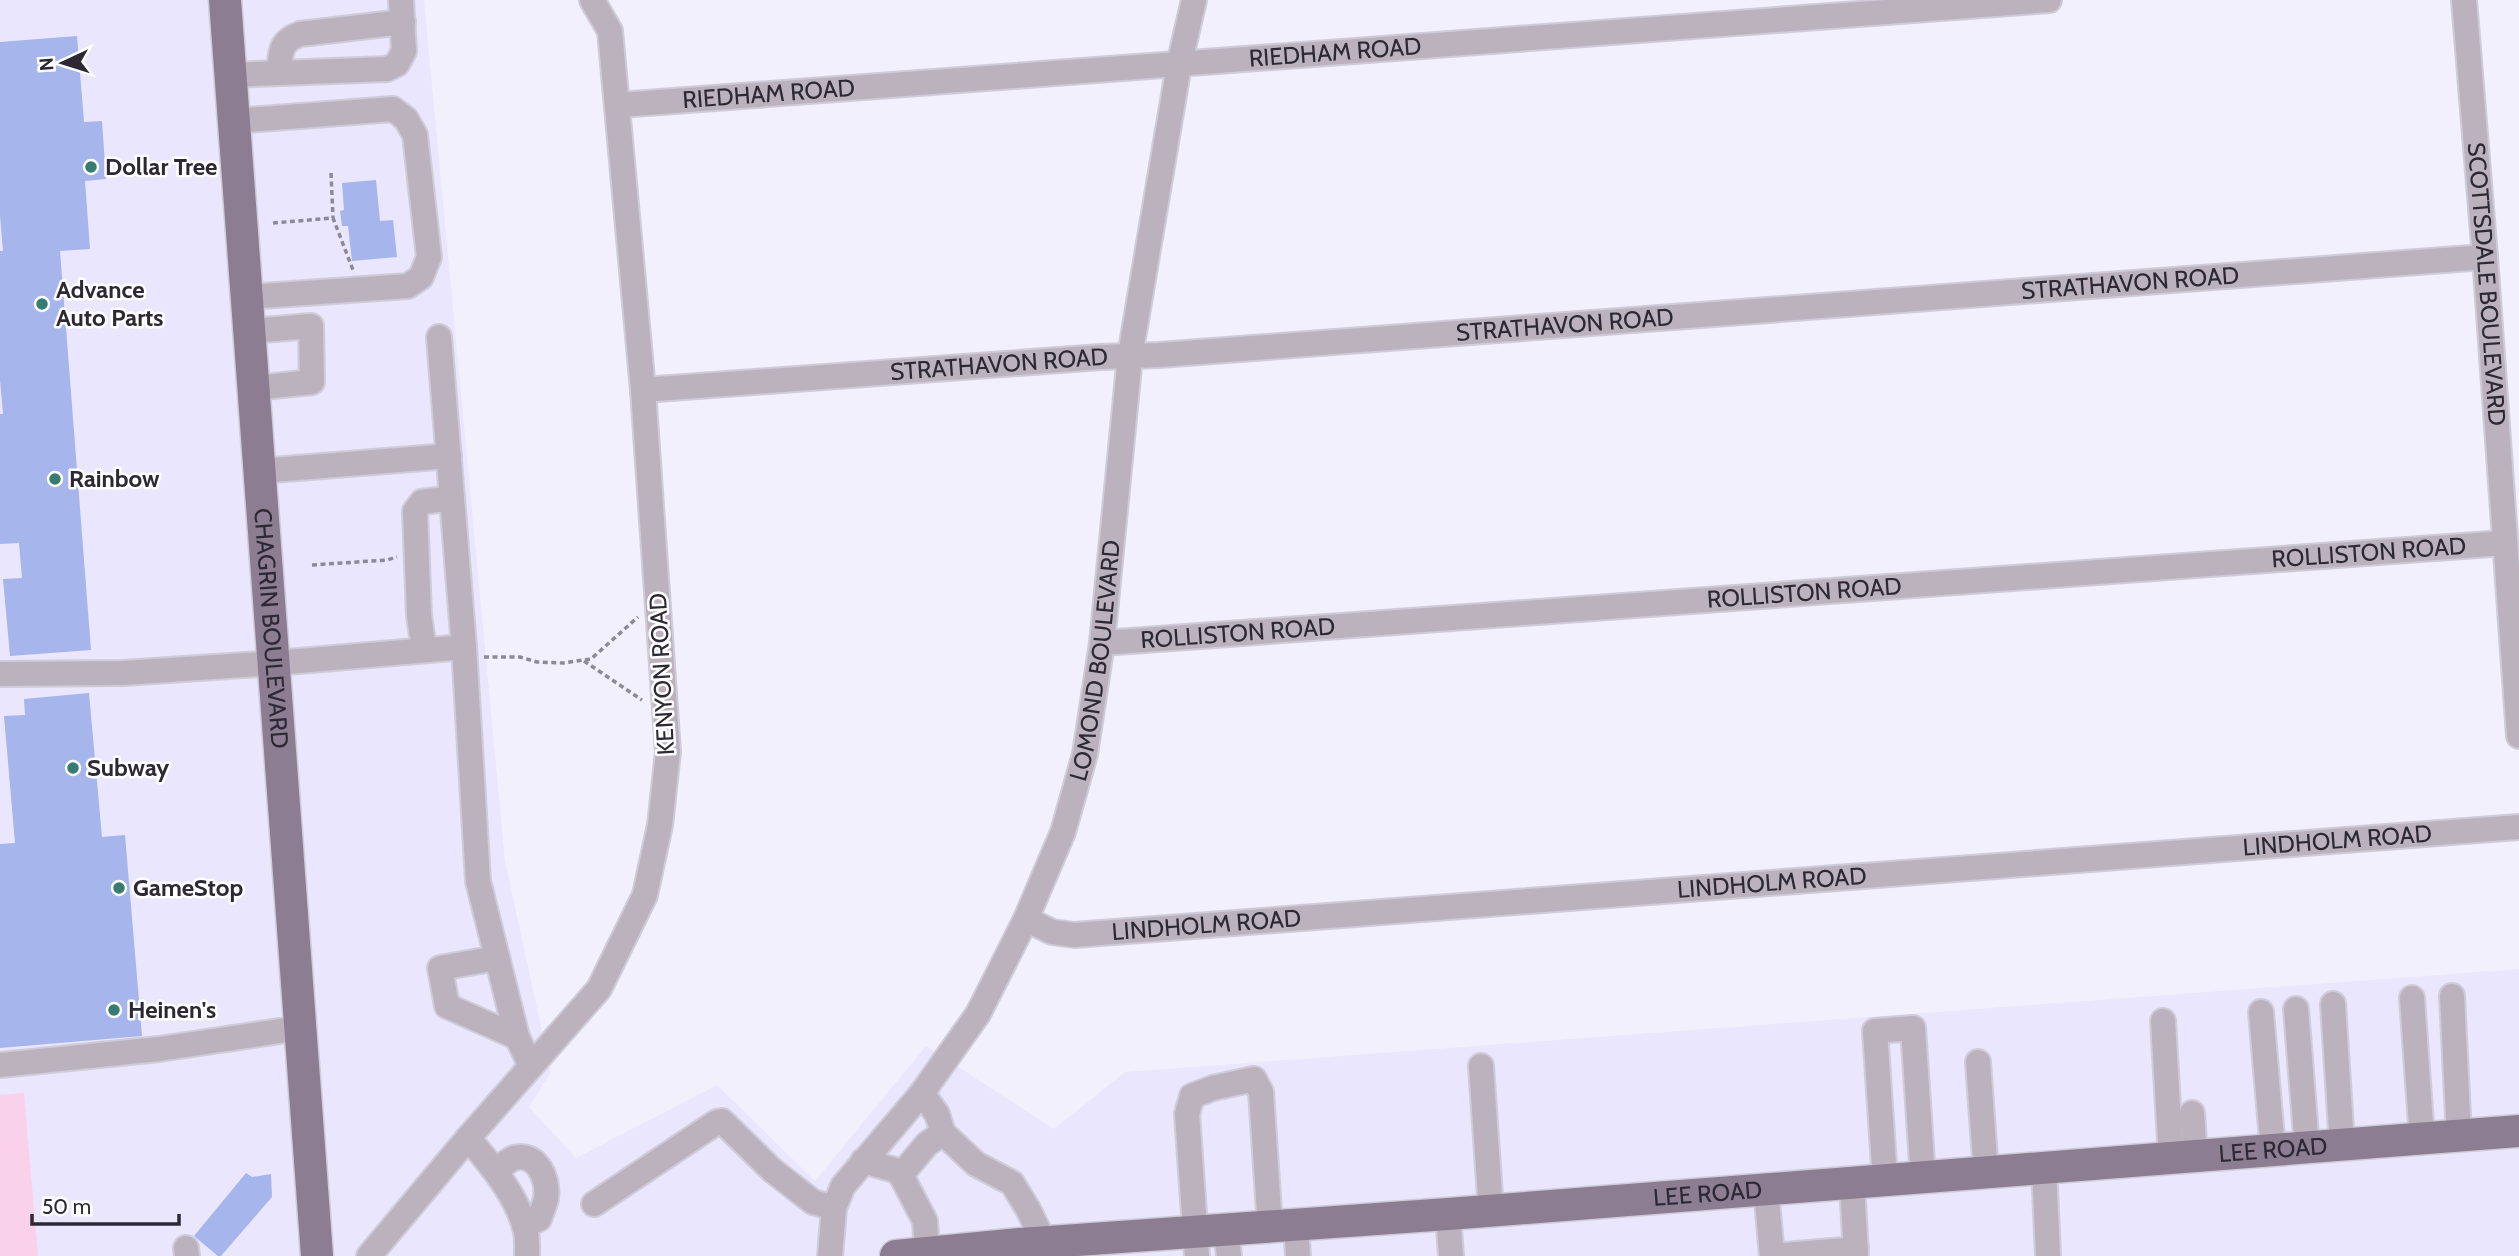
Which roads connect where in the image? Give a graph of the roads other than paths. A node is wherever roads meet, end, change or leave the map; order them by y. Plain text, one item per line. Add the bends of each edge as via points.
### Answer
1 (225, 0) edge
2 (592, 0) edge
3 (1194, 0) edge
4 (2049, 0) edge
5 (2464, 0) edge
6 (402, 11) edge
7 (1179, 65) junction
8 (279, 73) junction
9 (230, 75) junction
10 (619, 104) junction
11 (234, 121) junction
12 (2485, 257) junction
13 (247, 297) junction
14 (250, 331) junction
15 (439, 337) dead end
16 (1130, 356) junction
17 (254, 388) junction
18 (643, 390) junction
19 (449, 456) junction
20 (260, 471) junction
21 (452, 498) junction
22 (2505, 542) junction
23 (1102, 643) junction
24 (424, 650) junction
25 (471, 652) junction
26 (275, 663) junction
27 (0, 674) edge
28 (2519, 736) edge
29 (2519, 827) edge
30 (1026, 919) junction
31 (497, 958) junction
32 (2452, 996) dead end
33 (2412, 998) dead end
34 (2333, 1004) dead end
35 (2296, 1009) dead end
36 (2261, 1012) dead end
37 (2163, 1021) dead end
38 (300, 1028) junction
39 (517, 1037) junction
40 (1978, 1062) dead end
41 (0, 1065) edge
42 (531, 1066) junction
43 (1481, 1066) dead end
44 (922, 1093) junction
45 (2192, 1113) dead end
46 (2519, 1131) edge
47 (943, 1133) junction
48 (2459, 1136) junction
49 (468, 1138) junction
50 (2422, 1139) junction
51 (2342, 1145) junction
52 (2307, 1148) junction
53 (2273, 1151) junction
54 (2183, 1157) junction
55 (863, 1161) junction
56 (2044, 1168) junction
57 (496, 1171) junction
58 (1986, 1173) junction
59 (901, 1175) junction
60 (1923, 1178) junction
61 (1885, 1180) junction
62 (1852, 1183) junction
63 (1766, 1190) junction
64 (594, 1204) dead end
65 (834, 1208) junction
66 (1491, 1211) junction
67 (1448, 1214) junction
68 (524, 1225) junction
69 (1283, 1226) junction
70 (1212, 1243) edge
71 (1096, 1247) edge
72 (1028, 1248) edge
73 (1856, 1252) edge
74 (912, 1254) edge
75 (317, 1256) edge
76 (369, 1256) edge
77 (527, 1256) edge
78 (830, 1256) edge
79 (1298, 1256) edge
80 (1451, 1256) edge
81 (1772, 1256) edge
82 (2048, 1256) edge

1 - 9 main road, CHAGRIN BOULEVARD
2 - 10 street, KENYON ROAD via 610,31
3 - 7 street, LOMOND BOULEVARD
4 - 7 street, RIEDHAM ROAD
5 - 12 street, SCOTTSDALE BOULEVARD
6 - 8 street via 289,39 282,49
6 - 8 street via 404,51 397,64 387,69
7 - 10 street, RIEDHAM ROAD
7 - 16 street, LOMOND BOULEVARD
8 - 9 street
9 - 11 main road, CHAGRIN BOULEVARD
10 - 18 street, KENYON ROAD
11 - 13 main road, CHAGRIN BOULEVARD
11 - 13 street via 393,108 415,135 429,257 421,277 408,286
12 - 16 street, STRATHAVON ROAD
12 - 22 street, SCOTTSDALE BOULEVARD
13 - 14 main road, CHAGRIN BOULEVARD
14 - 17 main road, CHAGRIN BOULEVARD
14 - 17 street via 311,326 312,382
15 - 19 street
16 - 18 street, STRATHAVON ROAD
16 - 23 street, LOMOND BOULEVARD
17 - 20 main road, CHAGRIN BOULEVARD
18 - 42 street, KENYON ROAD via 668,752 660,825 645,895 599,989
19 - 20 street
19 - 21 street
20 - 26 main road, CHAGRIN BOULEVARD
21 - 24 street via 422,502 415,512
21 - 25 street
22 - 23 street, ROLLISTON ROAD
22 - 28 street, SCOTTSDALE BOULEVARD
23 - 30 street, LOMOND BOULEVARD via 1085,754 1063,832
24 - 25 street
24 - 26 street
25 - 31 street via 478,881
26 - 27 street via 122,673
26 - 38 main road, CHAGRIN BOULEVARD
29 - 30 street, LINDHOLM ROAD via 1074,935 1052,932
30 - 44 street, LOMOND BOULEVARD via 978,1014
31 - 39 street
31 - 39 street via 440,968 447,1006
32 - 48 street
33 - 50 street
34 - 51 street
35 - 52 street
36 - 53 street
37 - 54 street
38 - 41 street via 159,1049
38 - 75 main road, CHAGRIN BOULEVARD
39 - 42 street
40 - 58 street
42 - 49 street, KENYON ROAD
43 - 66 street
44 - 47 street via 937,1114
44 - 55 street, LOMOND BOULEVARD
45 - 54 street
46 - 48 main road, LEE ROAD
47 - 59 street
47 - 72 street via 976,1164 1012,1184 1030,1214
48 - 50 main road, LEE ROAD
49 - 57 street
49 - 76 street, KENYON ROAD
50 - 51 main road, LEE ROAD
51 - 52 main road, LEE ROAD
52 - 53 main road, LEE ROAD
53 - 54 main road, LEE ROAD
54 - 56 main road, LEE ROAD
55 - 59 street
55 - 65 street, LOMOND BOULEVARD via 843,1186
56 - 58 main road, LEE ROAD
56 - 82 street
57 - 68 street
57 - 68 street via 515,1158 526,1158 545,1177 546,1198 539,1219
58 - 60 main road, LEE ROAD
59 - 74 street via 925,1221
60 - 61 main road, LEE ROAD
60 - 61 street via 1913,1028 1875,1031
61 - 62 main road, LEE ROAD
62 - 63 main road, LEE ROAD
62 - 73 street
63 - 66 main road, LEE ROAD
63 - 81 street
64 - 65 street via 722,1121 813,1202
65 - 78 street, LOMOND BOULEVARD
66 - 67 main road, LEE ROAD
67 - 69 main road, LEE ROAD
67 - 80 street
68 - 77 street
69 - 70 main road, LEE ROAD
69 - 70 street via 1261,1091 1254,1079 1213,1088 1192,1096 1188,1114
69 - 79 street
70 - 71 main road, LEE ROAD
71 - 72 main road, LEE ROAD
72 - 74 main road, LEE ROAD
73 - 81 street

